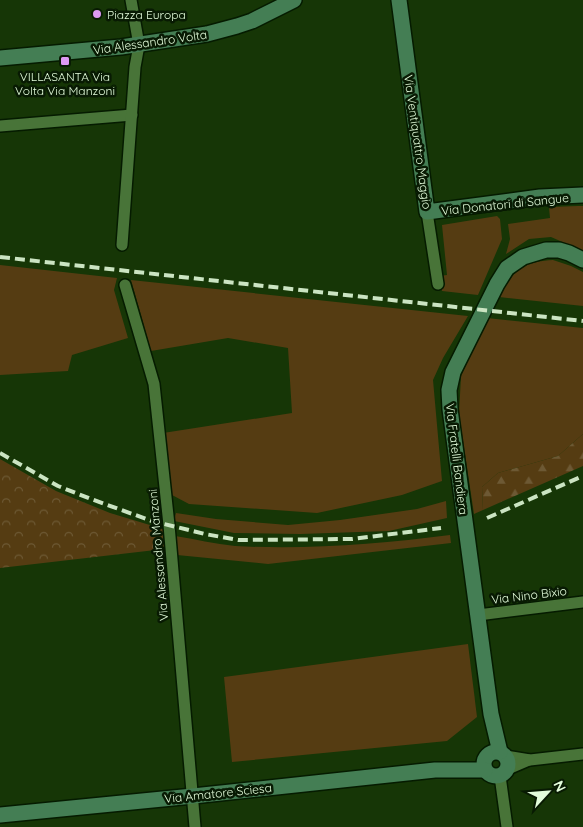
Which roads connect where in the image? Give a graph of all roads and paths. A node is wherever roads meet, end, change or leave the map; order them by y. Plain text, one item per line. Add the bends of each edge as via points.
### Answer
1 (131, 0) edge
2 (294, 0) edge
3 (399, 0) edge
4 (139, 45) junction
5 (0, 58) edge
6 (132, 115) junction
7 (0, 126) edge
8 (583, 195) edge
9 (427, 212) junction
10 (122, 245) dead end
11 (583, 260) edge
12 (438, 284) dead end
13 (125, 285) dead end
14 (583, 602) edge
15 (478, 615) junction
16 (583, 754) edge
17 (496, 762) junction
18 (192, 796) junction
19 (0, 815) edge
20 (195, 827) edge
21 (508, 827) edge

1 - 4 street
2 - 4 street, Via Alessandro Volta via 237,26
3 - 9 street, Via Ventiquattro Maggio
4 - 5 street, Via Alessandro Volta
4 - 6 street
6 - 7 street
6 - 10 street
8 - 9 street, Via Donatori di Sangue via 540,197
9 - 12 street, Via Ventiquattro Maggio
11 - 15 street, Via Fratelli Bandiera via 559,250 546,250 523,257 508,268 453,372 449,390 450,409
13 - 18 street, Via Alessandro Manzoni via 154,384
14 - 15 street, Via Nino Bixio
15 - 17 street, Via Fratelli Bandiera
16 - 17 street, Via Amatore Sciesa
17 - 18 street, Via Amatore Sciesa
17 - 21 street, Via Fratelli Bandiera
18 - 19 street, Via Amatore Sciesa
18 - 20 street, Via Alessandro Manzoni

